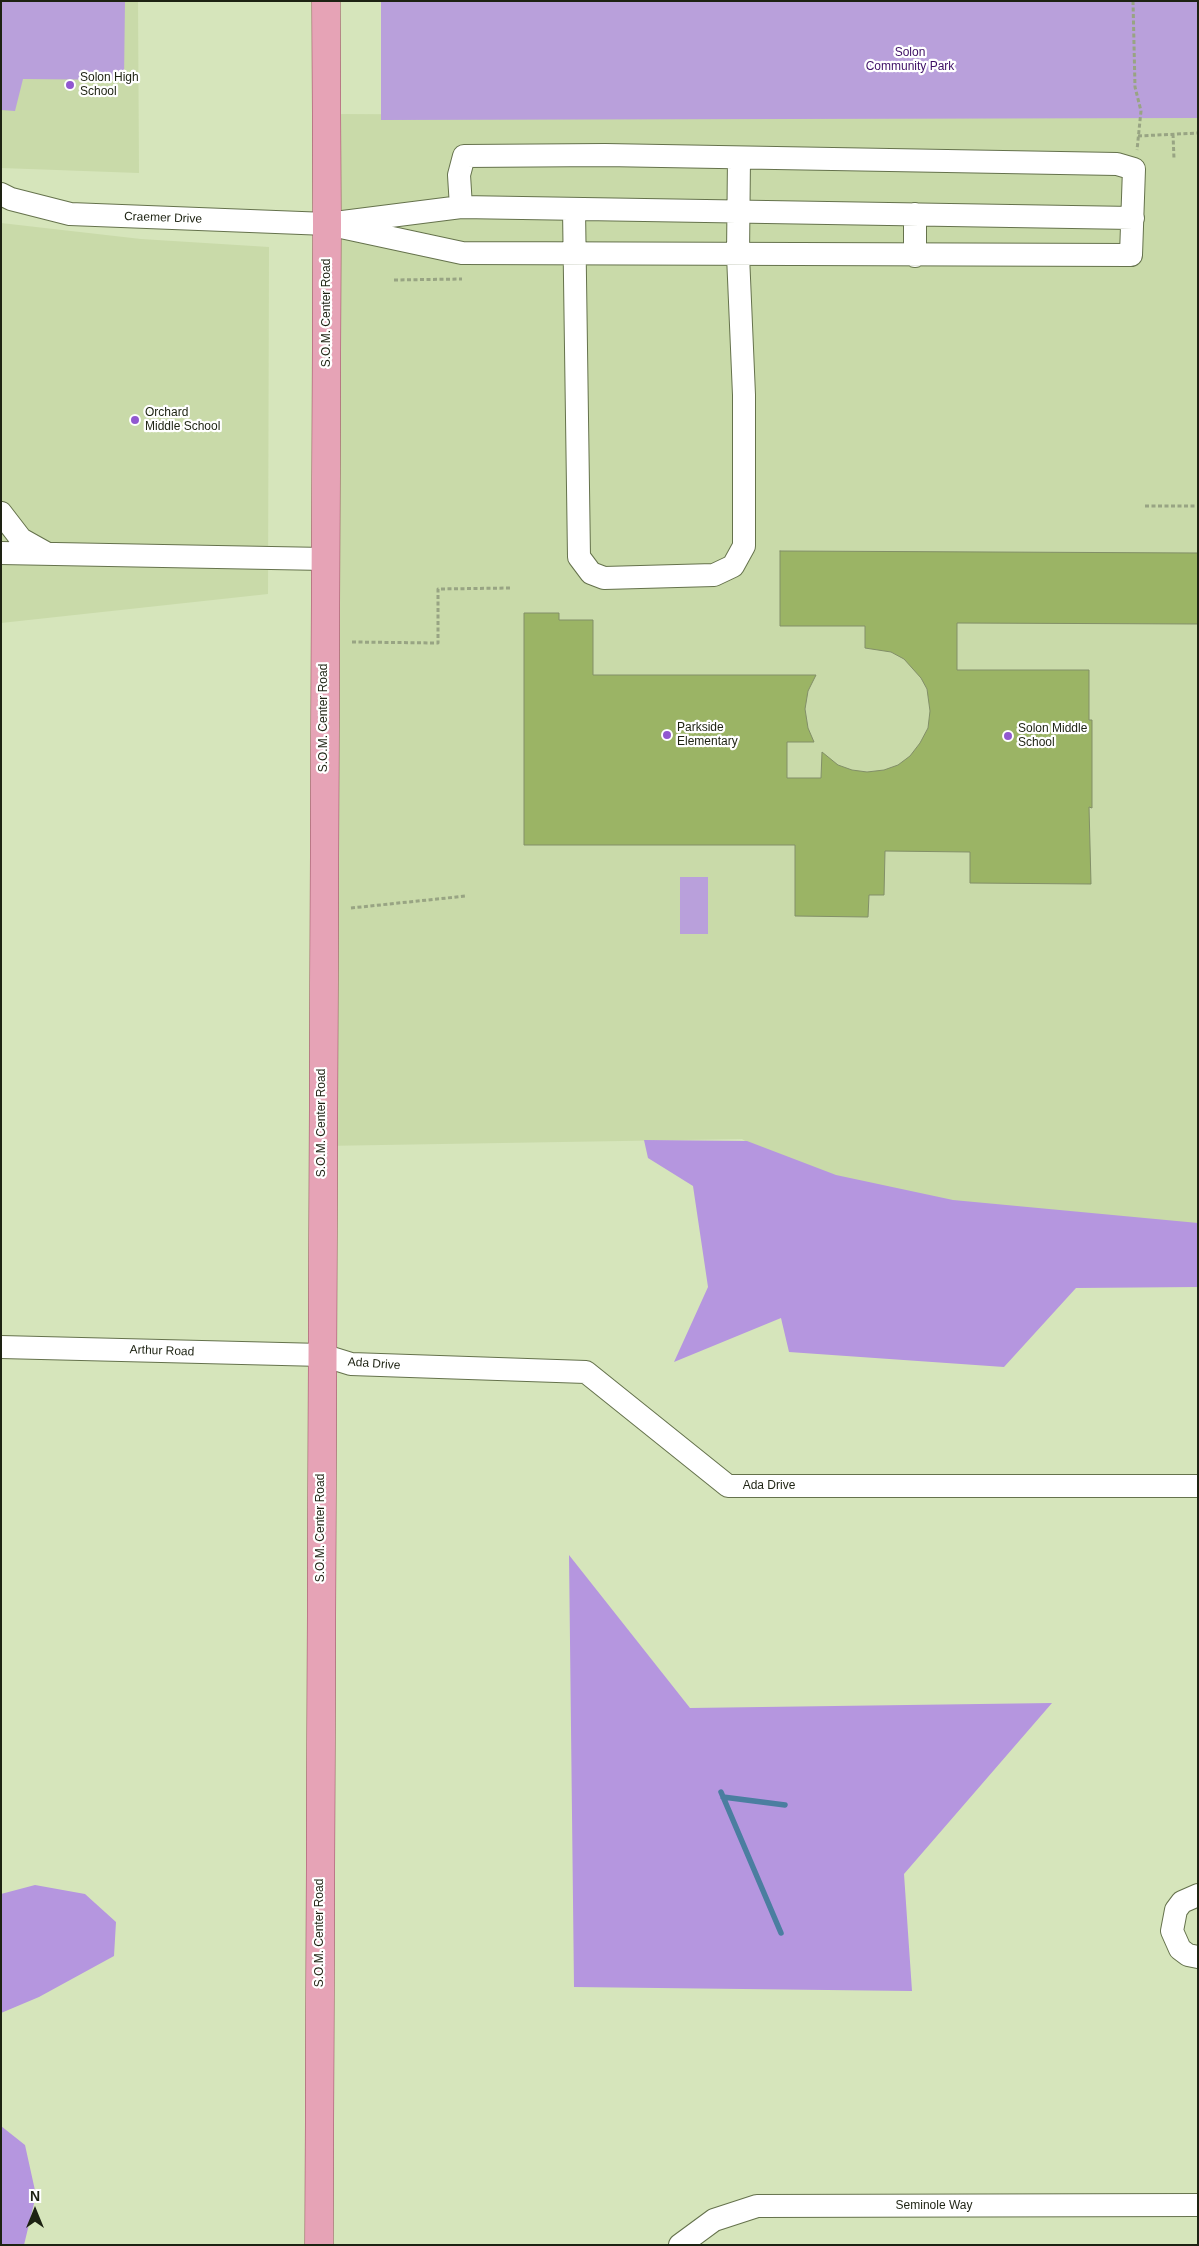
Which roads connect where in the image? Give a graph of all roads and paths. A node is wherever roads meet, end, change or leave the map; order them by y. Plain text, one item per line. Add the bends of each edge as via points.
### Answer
1 (326, 1) edge
2 (1133, 1) edge
3 (1173, 134) junction
4 (1198, 134) edge
5 (1138, 136) junction
6 (739, 158) junction
7 (1174, 159) dead end
8 (1134, 169) junction
9 (1, 194) edge
10 (461, 207) junction
11 (574, 209) junction
12 (738, 212) junction
13 (915, 214) junction
14 (1133, 218) junction
15 (328, 224) junction
16 (576, 254) junction
17 (738, 255) junction
18 (916, 256) junction
19 (462, 279) dead end
20 (394, 280) dead end
21 (1145, 506) dead end
22 (1198, 506) edge
23 (1, 513) edge
24 (1, 553) edge
25 (47, 554) junction
26 (325, 559) junction
27 (511, 588) dead end
28 (352, 642) dead end
29 (466, 896) dead end
30 (351, 908) dead end
31 (1, 1347) edge
32 (322, 1355) junction
33 (1198, 1486) edge
34 (1198, 1895) edge
35 (1198, 1957) edge
36 (1198, 2205) edge
37 (319, 2245) edge
38 (680, 2245) edge

1 - 15 main road, S.O.M. Center Road
2 - 5 path via 1135,87 1141,111
3 - 4 path
3 - 5 path
3 - 7 path
5 - 8 path
6 - 8 street via 1118,164
6 - 10 street via 464,156 460,175
6 - 12 street
8 - 14 street
9 - 15 street, Craemer Drive via 70,214
10 - 11 street
10 - 15 street
11 - 12 street
11 - 16 street
12 - 13 street
12 - 17 street
13 - 14 street
13 - 18 street
14 - 18 street via 1131,255
15 - 16 street via 462,253
15 - 26 main road, S.O.M. Center Road
16 - 17 street
16 - 17 street via 579,557 591,573 604,578 714,575 733,566 744,546 744,396
17 - 18 street
19 - 20 path
21 - 22 path
23 - 25 street via 21,539
24 - 25 street
25 - 26 street
26 - 32 main road, S.O.M. Center Road
27 - 28 path via 438,589 438,643
29 - 30 path
31 - 32 street, Arthur Road
32 - 33 street, Ada Drive via 350,1364 586,1372 728,1486
32 - 37 main road, S.O.M. Center Road
34 - 35 street via 1182,1902 1176,1910 1172,1931 1180,1949
36 - 38 street, Seminole Way via 757,2206 714,2220

